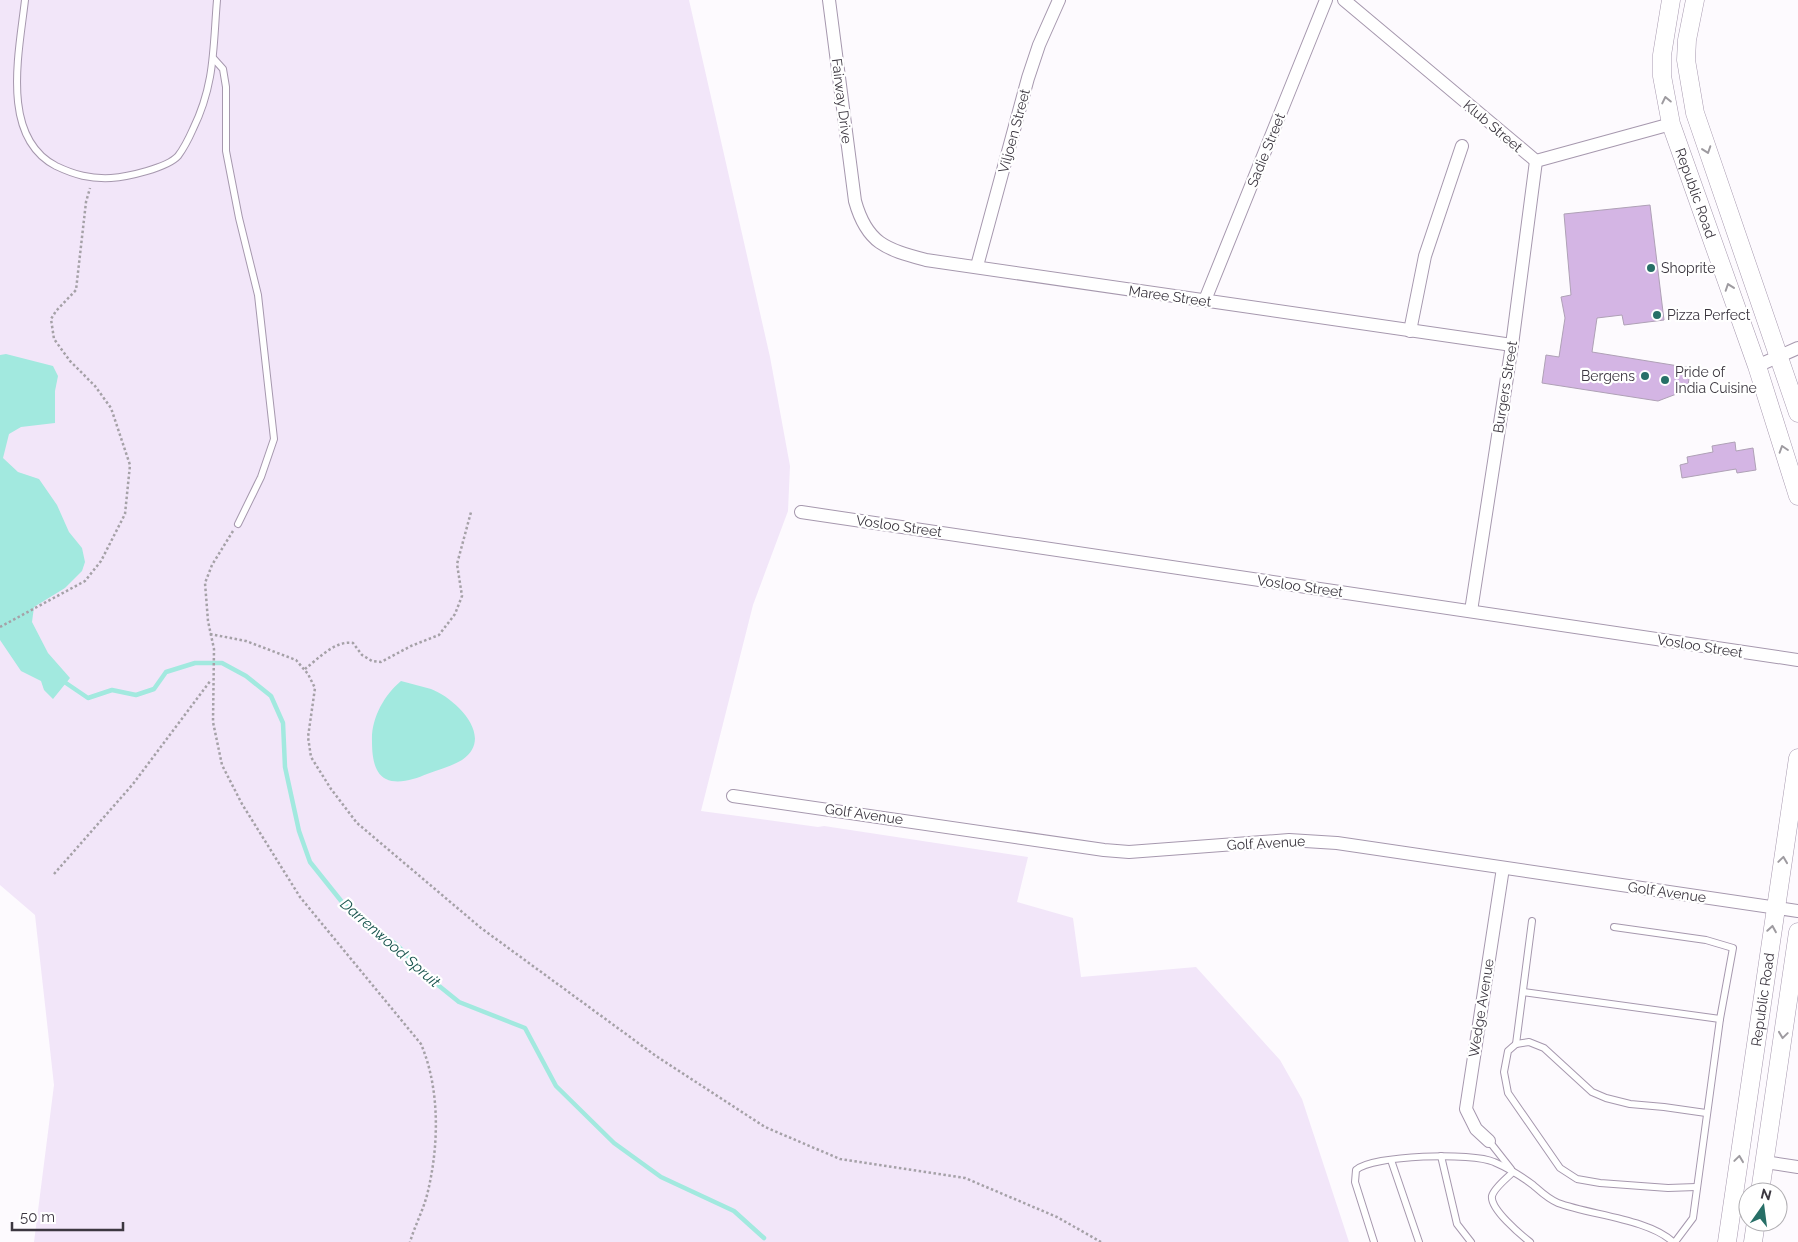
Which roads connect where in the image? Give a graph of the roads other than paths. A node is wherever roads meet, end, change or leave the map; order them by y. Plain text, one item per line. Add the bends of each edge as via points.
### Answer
1 (25, 0) edge
2 (217, 0) edge
3 (829, 0) edge
4 (1059, 0) edge
5 (1326, 0) edge
6 (1344, 0) edge
7 (1671, 0) edge
8 (1694, 0) edge
9 (214, 59) junction
10 (1671, 124) junction
11 (1462, 146) dead end
12 (1536, 161) junction
13 (855, 201) joint
14 (977, 266) junction
15 (1205, 300) junction
16 (1410, 331) junction
17 (1512, 345) junction
18 (1798, 348) edge
19 (1778, 356) junction
20 (1757, 366) junction
21 (1798, 413) edge
22 (1798, 496) edge
23 (801, 512) dead end
24 (238, 524) road end
25 (1471, 611) junction
26 (1798, 660) edge
27 (1798, 758) edge
28 (733, 796) dead end
29 (1794, 812) edge
30 (1503, 868) junction
31 (1776, 908) junction
32 (1798, 911) edge
33 (1532, 921) dead end
34 (1614, 927) dead end
35 (1798, 932) edge
36 (1794, 987) edge
37 (1522, 992) junction
38 (1720, 1019) junction
39 (1516, 1044) junction
40 (1706, 1114) junction
41 (1489, 1141) joint
42 (1441, 1156) junction
43 (1391, 1160) junction
44 (1765, 1162) junction
45 (1798, 1167) edge
46 (1513, 1172) junction
47 (1762, 1182) edge
48 (1696, 1187) junction
49 (1374, 1242) edge
50 (1419, 1242) edge
51 (1472, 1242) edge
52 (1530, 1242) edge
53 (1674, 1242) edge
54 (1727, 1242) edge

1 - 9 lane via 16,103 23,131 31,146 47,162 71,174 93,179 119,178 168,164 178,156 204,100
2 - 9 lane
3 - 13 street, Fairway Drive
4 - 14 street, Viljoen Street via 1028,78
5 - 15 street, Sadie Street
6 - 12 street, Klub Street
10 -> 7 main road, Republic Road via 1662,76
8 -> 19 main road, Republic Road via 1686,60 1690,93
9 - 24 lane via 223,69 226,87 226,150 258,295 274,438 261,477
10 - 12 street, Klub Street
20 -> 10 main road, Republic Road
11 - 16 street via 1425,256
12 - 17 street, Burgers Street
13 - 14 street, Maree Street via 867,232 885,245 926,260
14 - 15 street, Maree Street
15 - 16 street, Maree Street
16 - 17 street, Maree Street
17 - 25 street, Burgers Street
18 - 19 street
19 - 20 street
19 - 21 main road, Republic Road
22 -> 20 main road, Republic Road
23 - 25 street, Vosloo Street
25 - 26 street, Vosloo Street
27 - 29 main road, Republic Road
28 - 30 street, Golf Avenue via 1104,850 1129,852 1304,840
31 -> 29 main road, Republic Road
30 - 31 street, Golf Avenue
30 - 41 street, Wedge Avenue via 1466,1109 1476,1129
31 - 32 street, Golf Avenue
54 -> 31 main road, Republic Road
33 - 37 lane
34 - 38 lane via 1706,940 1733,948
35 - 36 main road, Republic Road
36 -> 44 main road, Republic Road
37 - 38 lane
37 - 39 lane
38 - 40 lane
39 - 40 lane via 1529,1042 1544,1048 1592,1092 1606,1098
39 - 48 lane via 1508,1051 1504,1072 1508,1093 1560,1168 1577,1179 1600,1183
40 - 48 lane
41 - 46 lane
42 - 43 lane
42 - 46 lane via 1492,1160
42 - 51 lane via 1456,1224
43 - 49 lane via 1360,1166 1354,1174
43 - 50 lane
44 - 45 street
44 - 47 main road, Republic Road
46 - 52 lane via 1494,1192 1492,1200 1497,1211
46 - 53 lane via 1557,1202 1642,1226
48 - 53 lane via 1693,1218

